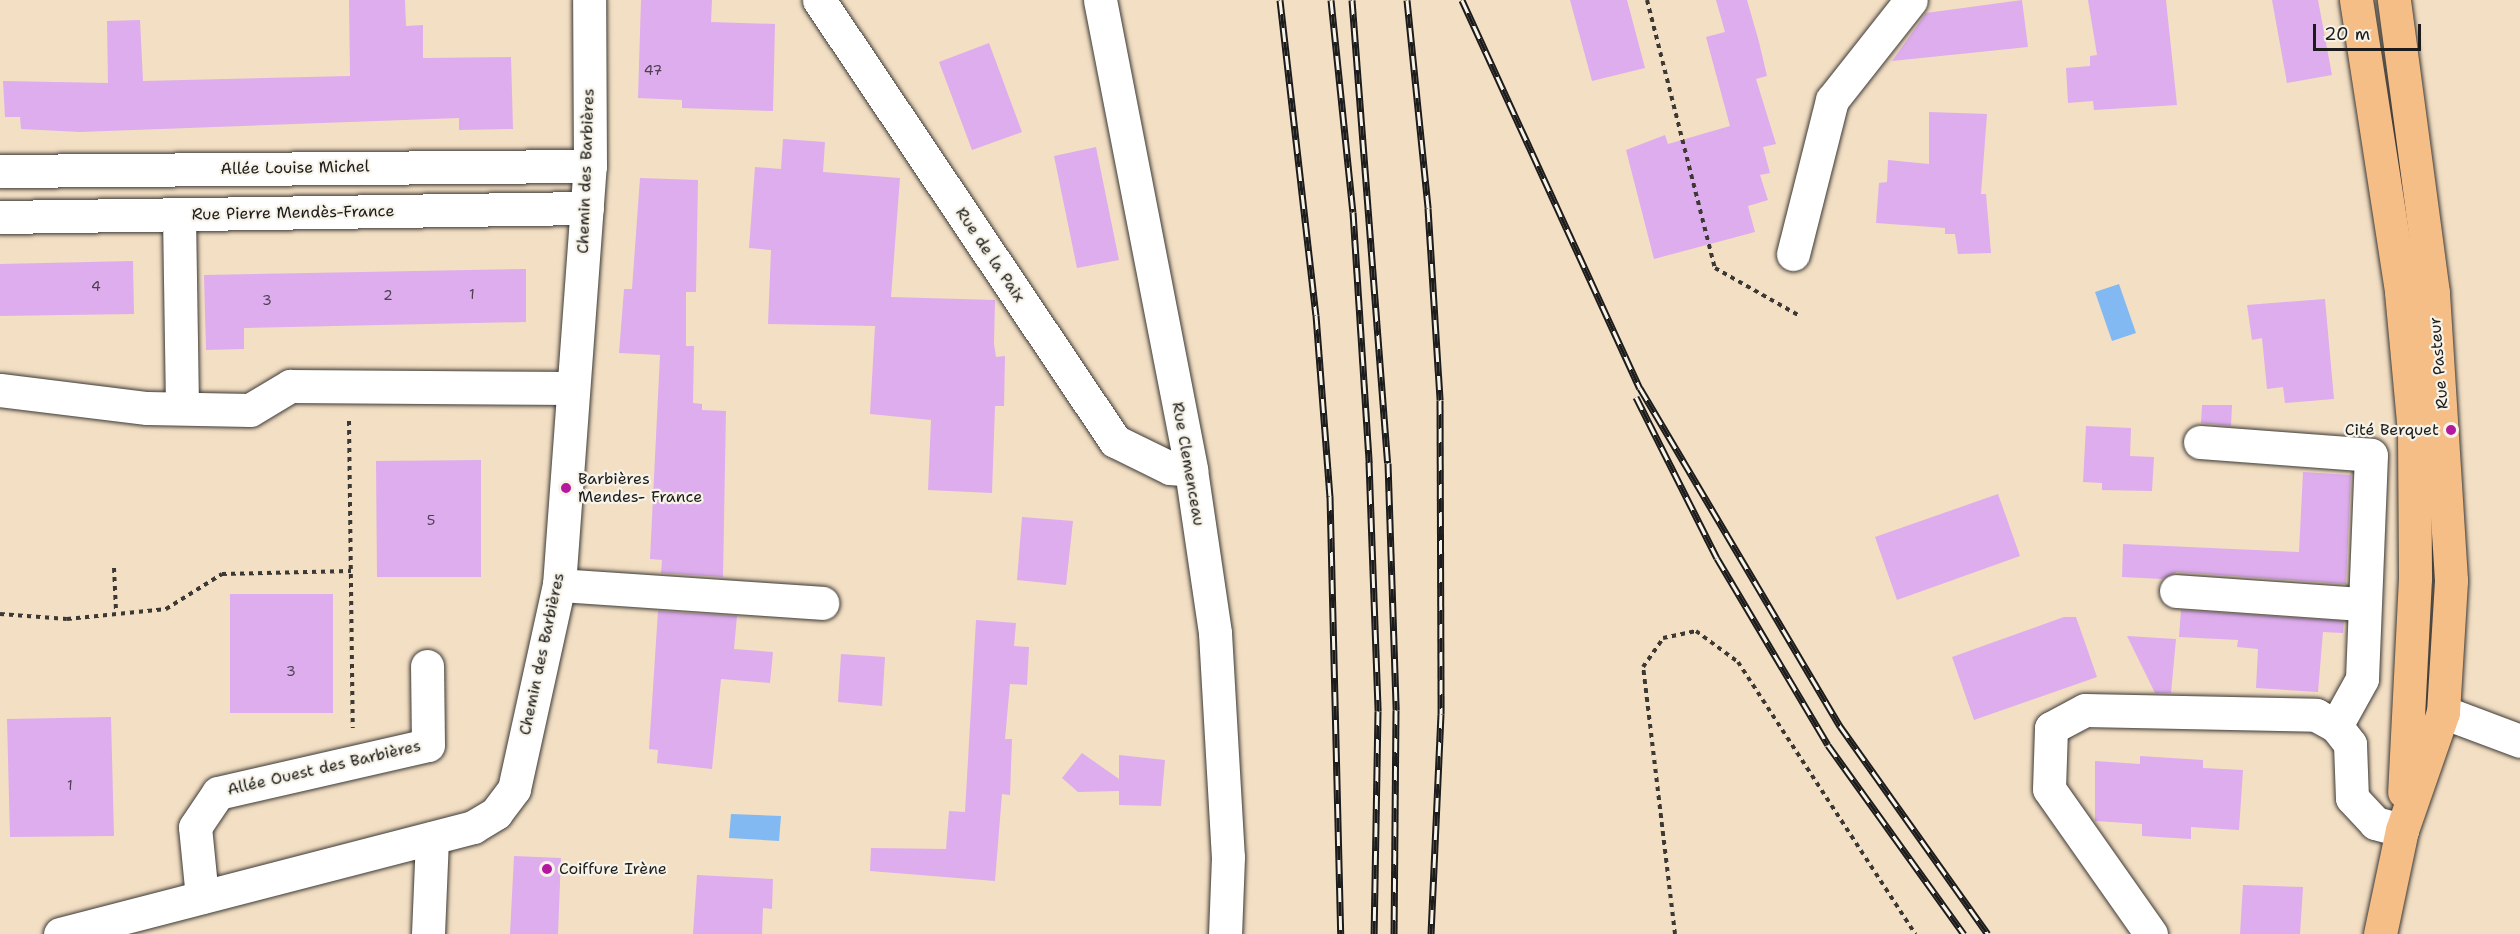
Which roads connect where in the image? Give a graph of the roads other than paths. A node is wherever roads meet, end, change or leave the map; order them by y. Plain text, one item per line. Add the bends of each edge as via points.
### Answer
1 (589, 0) edge
2 (819, 0) edge
3 (1100, 0) edge
4 (1911, 0) edge
5 (2356, 0) edge
6 (2394, 0) edge
7 (590, 166) junction
8 (0, 171) edge
9 (587, 208) junction
10 (179, 215) junction
11 (0, 217) edge
12 (1793, 254) dead end
13 (573, 388) junction
14 (0, 390) edge
15 (182, 408) junction
16 (2200, 442) dead end
17 (1191, 470) junction
18 (559, 585) junction
19 (2176, 591) dead end
20 (822, 603) dead end
21 (2363, 604) junction
22 (427, 666) dead end
23 (2443, 712) junction
24 (2336, 726) junction
25 (2520, 741) edge
26 (2402, 830) junction
27 (432, 838) junction
28 (202, 897) junction
29 (60, 934) edge
30 (428, 934) edge
31 (1225, 934) edge
32 (2151, 934) edge
33 (2380, 934) edge

1 - 7 street, Chemin des Barbières
2 - 17 street, Rue de la Paix via 1115,441 1170,468
3 - 17 street, Rue Clemenceau
4 - 12 street via 1833,100
5 - 26 main road, Rue Pasteur via 2401,292 2414,431 2415,578
6 - 23 main road, Rue Pasteur via 2445,430 2451,580
7 - 8 street, Allée Louise Michel
7 - 9 street, Chemin des Barbières
9 - 10 street, Rue Pierre Mendès-France
9 - 13 street, Chemin des Barbières
10 - 11 street, Rue Pierre Mendès-France
10 - 15 street
13 - 15 street via 290,386 250,410
13 - 18 street, Chemin des Barbières
14 - 15 street
16 - 21 street via 2371,455
17 - 31 street, Rue Clemenceau via 1215,633 1228,857
18 - 20 street
18 - 27 street, Chemin des Barbières via 514,789 496,813 473,827
19 - 21 street
21 - 24 street via 2362,679
22 - 28 street, Allée Ouest des Barbières via 428,745 218,793 195,827
23 - 25 street
23 - 26 main road, Rue Pasteur
24 - 26 street via 2350,744 2352,798 2375,823
24 - 32 street via 2316,714 2085,710 2051,728 2049,789
26 - 33 main road, Rue Pasteur
27 - 28 street, Chemin des Barbières
27 - 30 street
28 - 29 street, Chemin des Barbières

